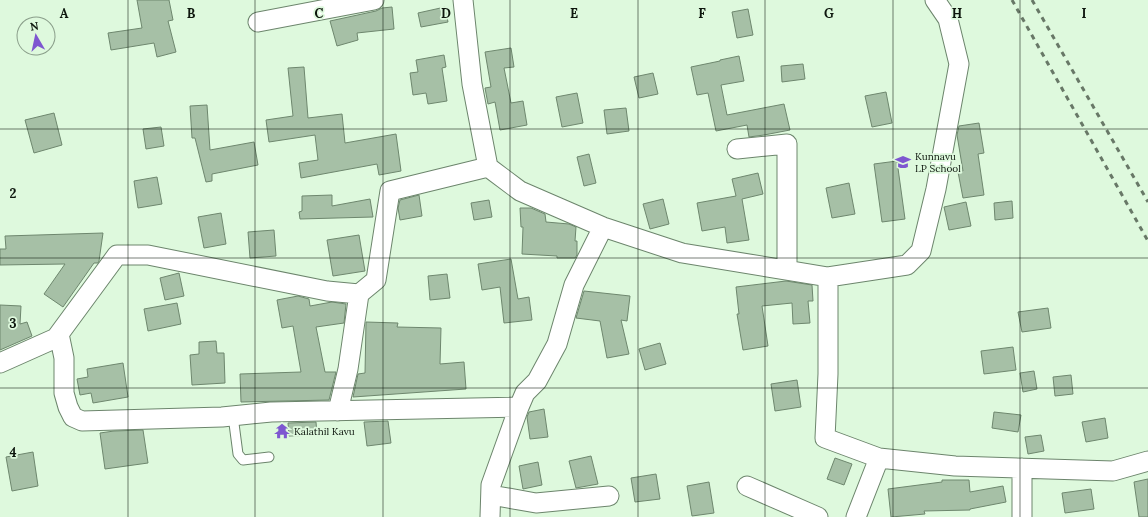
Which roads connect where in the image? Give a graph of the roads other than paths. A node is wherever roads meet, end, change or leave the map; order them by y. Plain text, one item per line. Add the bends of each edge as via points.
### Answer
1 (374, 0) edge
2 (463, 0) edge
3 (935, 0) edge
4 (258, 22) dead end
5 (736, 149) dead end
6 (488, 167) junction
7 (603, 227) junction
8 (787, 270) junction
9 (828, 277) junction
10 (359, 294) junction
11 (59, 334) junction
12 (0, 363) edge
13 (519, 408) junction
14 (338, 411) junction
15 (233, 416) junction
16 (269, 457) dead end
17 (879, 458) junction
18 (1148, 461) edge
19 (1022, 468) junction
20 (747, 486) dead end
21 (491, 495) junction
22 (609, 496) dead end
23 (490, 517) edge
24 (818, 517) edge
25 (856, 517) edge
26 (1022, 517) edge

1 - 4 street
2 - 6 street via 472,84
3 - 9 street via 948,19 959,64 936,189 921,251 907,265
5 - 8 street via 787,144
6 - 7 street via 520,191
6 - 10 street via 390,191 376,280
7 - 8 street via 682,253
7 - 13 street via 574,285 557,344 537,381 525,393
8 - 9 street
9 - 17 street via 825,438
10 - 11 street via 327,291 148,255 117,255
10 - 14 street via 348,369
11 - 12 street via 56,338
11 - 15 street via 64,358 64,393 73,417 82,421
13 - 14 street
13 - 21 street via 491,485
14 - 15 street via 271,412
15 - 16 lane via 238,454 243,460
17 - 19 street via 955,466
17 - 25 street
18 - 19 street via 1113,471
19 - 26 street
20 - 24 street
21 - 22 street via 536,502
21 - 23 street

